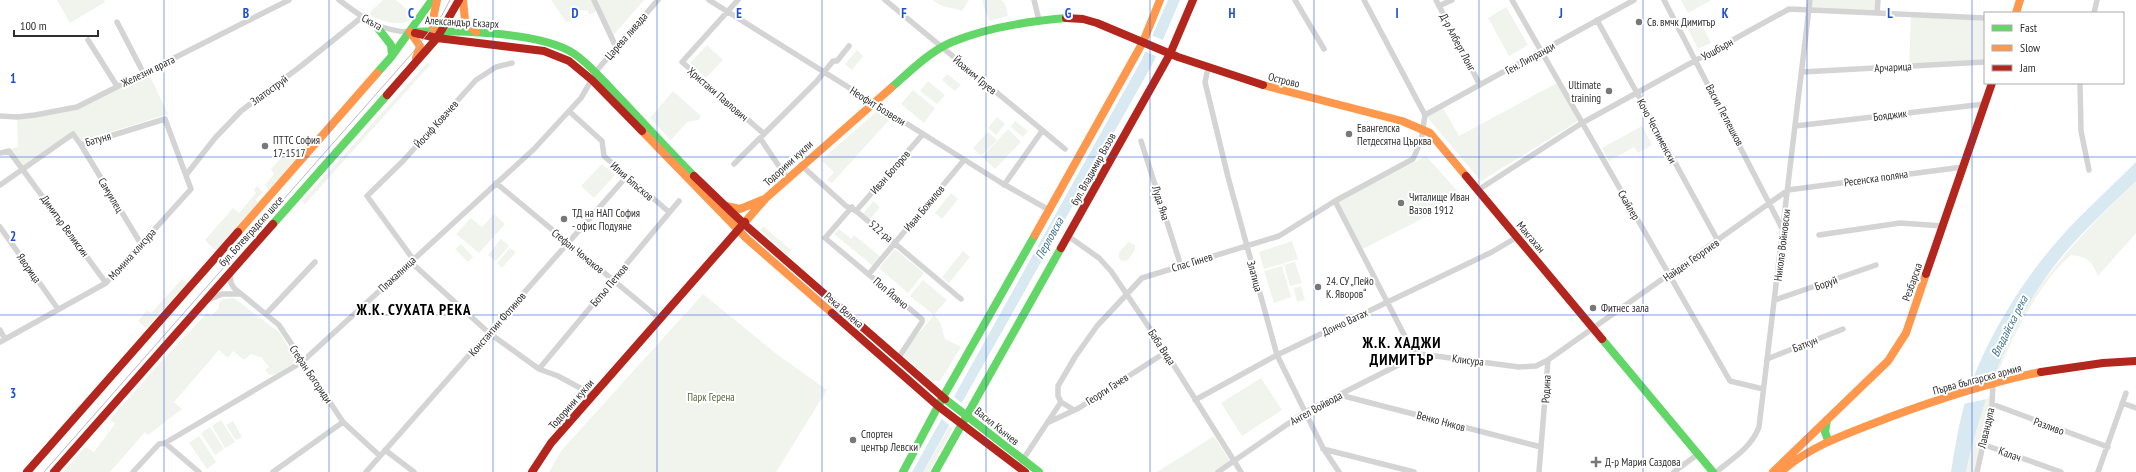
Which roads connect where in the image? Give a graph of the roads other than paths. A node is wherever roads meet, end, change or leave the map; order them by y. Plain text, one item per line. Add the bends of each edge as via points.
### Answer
1 (290, 0) edge
2 (339, 0) edge
3 (432, 0) edge
4 (437, 0) edge
5 (459, 0) edge
6 (463, 0) edge
7 (594, 0) edge
8 (658, 0) edge
9 (709, 0) edge
10 (738, 0) edge
11 (885, 0) edge
12 (1034, 0) edge
13 (1160, 0) edge
14 (1193, 0) edge
15 (1295, 0) edge
16 (1364, 0) edge
17 (1436, 0) edge
18 (1452, 0) edge
19 (1512, 0) edge
20 (1634, 0) edge
21 (1664, 0) edge
22 (1810, 0) edge
23 (1878, 0) edge
24 (2020, 0) edge
25 (2097, 0) edge
26 (1439, 6) junction
27 (1809, 10) junction
28 (727, 12) junction
29 (2016, 12) edge
30 (2094, 12) edge
31 (1877, 13) junction
32 (362, 17) junction
33 (1984, 18) edge
34 (1039, 20) junction
35 (1597, 20) junction
36 (117, 22) dead end
37 (377, 27) junction
38 (431, 30) junction
39 (443, 30) junction
40 (410, 32) junction
41 (476, 32) junction
42 (437, 38) junction
43 (88, 40) dead end
44 (1145, 43) junction
45 (850, 46) dead end
46 (616, 47) junction
47 (941, 47) junction
48 (1324, 49) dead end
49 (1541, 51) junction
50 (1170, 54) junction
51 (392, 56) junction
52 (1696, 60) junction
53 (1984, 62) edge
54 (512, 63) dead end
55 (412, 66) junction
56 (1208, 68) junction
57 (824, 72) junction
58 (1802, 72) junction
59 (144, 74) junction
60 (594, 76) junction
61 (1992, 84) edge
62 (2080, 84) edge
63 (1480, 85) junction
64 (117, 86) junction
65 (1636, 93) junction
66 (873, 103) junction
67 (1985, 104) junction
68 (570, 112) junction
69 (1425, 115) junction
70 (0, 116) edge
71 (1582, 123) junction
72 (1795, 126) junction
73 (1423, 128) junction
74 (1042, 131) junction
75 (923, 134) junction
76 (762, 136) junction
77 (1141, 141) dead end
78 (81, 145) junction
79 (1065, 149) dead end
80 (0, 153) edge
81 (964, 160) junction
82 (734, 164) dead end
83 (801, 165) junction
84 (1963, 167) junction
85 (23, 169) junction
86 (2088, 170) dead end
87 (186, 175) junction
88 (627, 176) junction
89 (787, 178) junction
90 (496, 183) junction
91 (1004, 184) junction
92 (0, 185) edge
93 (1478, 190) junction
94 (1788, 190) junction
95 (766, 198) junction
96 (679, 201) dead end
97 (1335, 201) junction
98 (1771, 203) junction
99 (722, 204) junction
100 (854, 209) junction
101 (1049, 210) junction
102 (669, 212) junction
103 (743, 223) junction
104 (1943, 226) junction
105 (0, 227) edge
106 (737, 230) junction
107 (1784, 230) junction
108 (1819, 235) dead end
109 (1068, 236) junction
110 (1517, 237) junction
111 (825, 238) joint
112 (1718, 241) junction
113 (568, 243) junction
114 (895, 243) junction
115 (141, 244) junction
116 (1247, 246) junction
117 (413, 259) junction
118 (315, 262) dead end
119 (1876, 265) dead end
120 (1181, 266) junction
121 (230, 270) junction
122 (869, 274) junction
123 (1669, 275) junction
124 (614, 281) junction
125 (106, 283) junction
126 (1126, 293) junction
127 (240, 294) junction
128 (961, 299) dead end
129 (1775, 300) junction
130 (1388, 302) junction
131 (201, 304) junction
132 (58, 309) junction
133 (266, 314) junction
134 (660, 319) junction
135 (1593, 328) junction
136 (1843, 329) dead end
137 (0, 330) edge
138 (489, 333) junction
139 (2, 340) edge
140 (1166, 352) junction
141 (1420, 354) junction
142 (1277, 355) junction
143 (899, 358) junction
144 (1767, 359) junction
145 (1548, 360) junction
146 (2136, 361) edge
147 (302, 362) junction
148 (539, 368) junction
149 (1993, 384) junction
150 (1763, 389) junction
151 (2126, 393) dead end
152 (1340, 395) junction
153 (593, 396) junction
154 (946, 399) junction
155 (1195, 400) junction
156 (1061, 402) junction
157 (1992, 404) junction
158 (2122, 404) junction
159 (941, 408) junction
160 (2136, 408) edge
161 (1074, 410) junction
162 (1305, 412) junction
163 (964, 414) junction
164 (1828, 419) junction
165 (343, 422) junction
166 (959, 423) junction
167 (1047, 424) junction
168 (1828, 440) junction
169 (164, 443) junction
170 (1982, 444) junction
171 (1541, 447) junction
172 (2108, 447) junction
173 (1323, 448) junction
174 (385, 450) junction
175 (1794, 452) junction
176 (1698, 454) junction
177 (380, 456) junction
178 (1022, 461) junction
179 (1234, 461) junction
180 (27, 472) edge
181 (54, 472) edge
182 (133, 472) edge
183 (199, 472) edge
184 (273, 472) edge
185 (366, 472) edge
186 (414, 472) edge
187 (532, 472) edge
188 (903, 472) edge
189 (935, 472) edge
190 (1025, 472) edge
191 (1039, 472) edge
192 (1218, 472) edge
193 (1241, 472) edge
194 (1339, 472) edge
195 (1414, 472) edge
196 (1539, 472) edge
197 (1674, 472) edge
198 (1713, 472) edge
199 (1716, 472) edge
200 (1773, 472) edge
201 (1781, 472) edge
202 (1977, 472) edge
203 (2061, 472) edge
204 (2098, 472) edge

1 - 59 street, Железни врата
2 - 32 street, Скъта
3 - 40 street, бул. Ботевградско шосе
4 - 38 street via 430,20
5 - 39 street, бул. Ботевградско шосе
6 - 41 street via 465,20
7 - 46 street
8 - 46 street, Царева ливада
9 - 28 street, Неофит Бозвели
10 - 28 street, Христаки Павлович
11 - 47 street, Йоаким Груев
12 - 34 street
13 - 44 street, бул. Владимир Вазов
14 - 50 street, бул. Владимир Вазов
15 - 48 street
16 - 69 street
17 - 26 street, Д-р Алберт Лонг
18 - 26 street
19 - 49 street, Скайлер
20 - 35 street, Ген. Липранди
21 - 52 street, Васил Петлешков
22 - 27 street, Никола Войновски
23 - 31 street
24 - 29 street
25 - 30 street
26 - 63 street, Д-р Алберт Лонг
27 - 31 street, Уошбърн
27 - 52 street, Уошбърн via 1789,9
27 - 58 street, Никола Войновски
28 - 57 street, Неофит Бозвели
28 - 76 street, Христаки Павлович via 682,62
31 - 33 street, Уошбърн
32 - 37 street, Скъта
32 - 87 street, Златоструй via 241,111 215,138
34 - 44 street, Тодорини кукли via 1083,19
34 - 47 street, Тодорини кукли via 974,35
35 - 49 street, Ген. Липранди
35 - 65 street, Кочо Честименски
36 - 59 street
37 - 40 street, Скъта
37 - 51 street via 391,45
38 - 39 street, Александър Екзарх
38 - 40 street, Александър Екзарх
38 - 42 street
39 - 41 street, Александър Екзарх
39 - 42 street, бул. Ботевградско шосе
40 - 42 street, Александър Екзарх
40 - 51 street, бул. Ботевградско шосе
40 - 55 street via 420,46
41 - 60 street, Александър Екзарх via 550,42 573,53
42 - 55 street, бул. Ботевградско шосе
42 - 60 street, Александър Екзарх via 544,51 569,61
43 - 64 street
44 - 50 street, Острово
44 - 101 street, бул. Владимир Вазов
45 - 57 street via 837,61 832,61
46 - 60 street, Царева ливада
47 - 66 street, Тодорини кукли
47 - 74 street, Йоаким Груев
49 - 63 street, Ген. Липранди
49 - 71 street, Скайлер
50 - 56 street, Острово
50 - 109 street, бул. Владимир Вазов
51 - 180 street, бул. Ботевградско шосе
52 - 65 street, Уошбърн
52 - 98 street, Васил Петлешков
53 - 58 street, Арчарица
54 - 117 street, Йосиф Ковачев via 496,67 476,80 408,156 367,196
55 - 121 street, бул. Ботевградско шосе
56 - 73 street, Острово via 1256,84
56 - 116 street, Златица via 1205,82
57 - 66 street, Неофит Бозвели
57 - 76 street
58 - 72 street, Никола Войновски
59 - 64 street, Железни врата
60 - 68 street, Плакалница
60 - 99 street, Александър Екзарх
60 - 106 street, Александър Екзарх
61 - 67 street, Резбарска
62 - 86 street via 2081,132
63 - 69 street, Ген. Липранди
64 - 70 street, Железни врата via 77,107 17,118
65 - 71 street, Уошбърн
65 - 112 street, Кочо Честименски
66 - 75 street, Неофит Бозвели
66 - 83 street, Тодорини кукли
67 - 72 street, Бояджик
67 - 84 street, Резбарска
68 - 88 street, Илия Блъсков via 602,141 604,156
68 - 90 street, Плакалница
69 - 73 street
71 - 93 street, Уошбърн
71 - 123 street, Скайлер
72 - 94 street, Никола Войновски
73 - 93 street, Макгахан via 1434,136
73 - 97 street, Спас Гинев via 1418,151 1413,159
74 - 79 street, Йоаким Груев
74 - 91 street
75 - 81 street, Неофит Бозвели
75 - 100 street, Иван Богоров
76 - 82 street
76 - 89 street, Христаки Павлович
77 - 120 street, Луда Яна
78 - 85 street, Батуня via 73,134
78 - 87 street, Батуня via 165,118
78 - 115 street, Самуилец
80 - 85 street via 9,151
81 - 91 street, Неофит Бозвели
81 - 114 street, Иван Божилов
83 - 89 street, Тодорини кукли
83 - 100 street, 522-ра via 846,206
84 - 94 street, Ресенска поляна
84 - 104 street, Резбарска
85 - 92 street, Батуня
85 - 125 street, Димитър Великсин
87 - 115 street, Момина клисура via 191,189
88 - 102 street, Илия Блъсков
88 - 113 street, Константин Фотинов
89 - 95 street, Тодорини кукли
90 - 113 street, Стефан Чомаков
90 - 117 street, Плакалница
91 - 101 street, Неофит Бозвели
93 - 110 street, Макгахан
94 - 98 street, Найден Георгиев
94 - 107 street, Никола Войновски
95 - 99 street via 740,209
95 - 103 street, Тодорини кукли
96 - 102 street, Ботьо Петков
97 - 116 street, Спас Гинев via 1279,236
97 - 130 street
98 - 107 street, Васил Петлешков
98 - 112 street, Найден Георгиев
99 - 103 street, Александър Екзарх
100 - 111 street, Иван Богоров
100 - 114 street, 522-ра
101 - 154 street, бул. Владимир Вазов
102 - 124 street, Ботьо Петков
103 - 106 street, Тодорини кукли
103 - 143 street, Река Велека
104 - 108 street via 1900,223
104 - 164 street, Резбарска via 1906,333 1898,348 1888,361
105 - 132 street, Яворица
106 - 134 street, Тодорини кукли
106 - 159 street, Река Велека
107 - 129 street, Никола Войновски
109 - 126 street, Баба Вида via 1099,258
109 - 163 street, бул. Владимир Вазов
110 - 130 street, Дончо Ватах via 1492,252
110 - 135 street, Макгахан
111 - 122 street, Поп Йовчо
112 - 123 street, Найден Георгиев
113 - 124 street, Стефан Чомаков
113 - 138 street, Константин Фотинов
114 - 122 street, Иван Божилов
114 - 128 street, 522-ра
115 - 125 street, Момина клисура
116 - 120 street, Спас Гинев
116 - 142 street, Златица
117 - 138 street via 414,265
117 - 147 street, Плакалница
118 - 133 street
119 - 129 street, Боруй
120 - 126 street, Спас Гинев via 1142,278
121 - 127 street, Стефан Богориди via 231,283
121 - 131 street, бул. Ботевградско шосе
122 - 143 street, Поп Йовчо via 923,321
123 - 135 street, Найден Георгиев
123 - 150 street, Скайлер via 1730,381
124 - 134 street, Стефан Чомаков
124 - 148 street, Ботьо Петков
125 - 132 street, Момина клисура
126 - 140 street, Баба Вида
126 - 156 street, Спас Гинев via 1097,326 1058,386
127 - 131 street via 222,294
127 - 133 street, Стефан Богориди
129 - 144 street, Никола Войновски
130 - 141 street via 1412,350
130 - 142 street, Дончо Ватах
131 - 181 street, бул. Ботевградско шосе
132 - 139 street, Момина клисура
133 - 147 street, Стефан Богориди via 279,325
134 - 153 street, Тодорини кукли
135 - 145 street, Родина
135 - 176 street, Макгахан
136 - 144 street, Баткун
137 - 139 street
138 - 148 street
138 - 174 street, Константин Фотинов
140 - 155 street, Баба Вида
140 - 161 street, Георги Гачев
141 - 145 street, Клисура via 1519,367 1536,366
141 - 152 street, Ангел Войвода
142 - 155 street, Дончо Ватах
142 - 162 street, Златица
143 - 154 street, Река Велека
144 - 150 street, Никола Войновски
145 - 171 street, Родина
146 - 149 street, Първа българска армия via 2088,364
147 - 165 street, Стефан Богориди
147 - 169 street, Плакалница
148 - 153 street
149 - 157 street, Лавандула
149 - 168 street, Първа българска армия via 1948,396
150 - 199 street, Никола Войновски via 1759,427 1755,438
151 - 158 street
152 - 162 street, Ангел Войвода
152 - 171 street, Венко Ников
153 - 187 street, Тодорини кукли via 551,443
154 - 159 street, бул. Владимир Вазов
154 - 163 street, Васил Кънчев
155 - 179 street, Баба Вида
156 - 161 street
156 - 167 street
157 - 170 street, Лавандула
157 - 172 street, Разливо
158 - 160 street
158 - 172 street
159 - 166 street, Васил Кънчев
159 - 188 street, бул. Владимир Вазов
161 - 167 street, Георги Гачев
162 - 173 street, Златица
162 - 179 street, Ангел Войвода
163 - 166 street, бул. Владимир Вазов
163 - 178 street, Васил Кънчев
164 - 168 street via 1825,432
164 - 175 street, Резбарска
165 - 177 street, Стефан Богориди
165 - 184 street
166 - 189 street, бул. Владимир Вазов
166 - 190 street, Васил Кънчев
167 - 178 street
168 - 175 street, Резбарска via 1811,443
168 - 201 street via 1795,459
169 - 182 street, Плакалница via 156,446
169 - 183 street
170 - 202 street, Лавандула
170 - 203 street, Калач
171 - 196 street, Родина
172 - 204 street
173 - 194 street, Златица
173 - 195 street
174 - 177 street, Константин Фотинов
174 - 186 street
175 - 200 street, Резбарска
176 - 197 street
176 - 198 street, Макгахан
177 - 185 street, Константин Фотинов
178 - 191 street, Васил Кънчев
179 - 192 street, Ангел Войвода
179 - 193 street, Баба Вида

